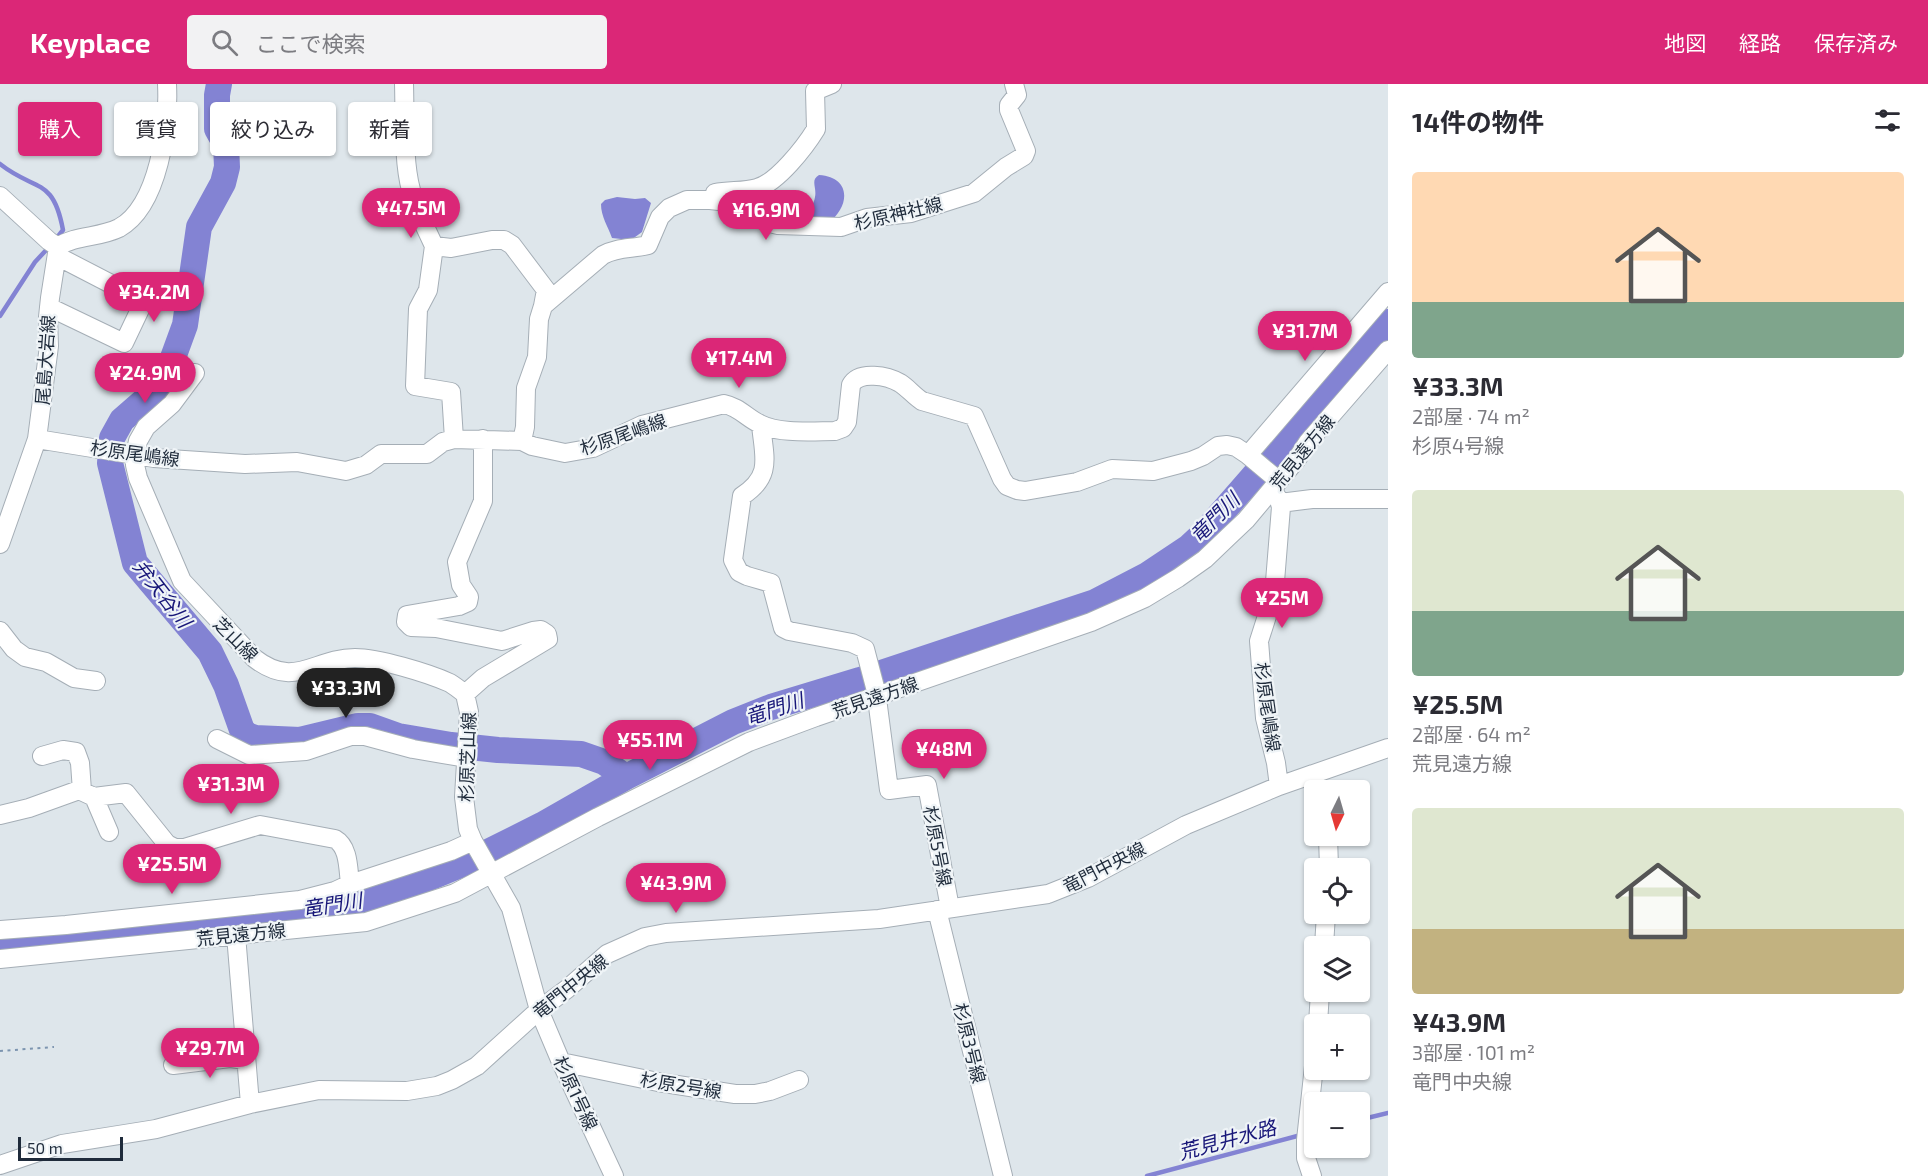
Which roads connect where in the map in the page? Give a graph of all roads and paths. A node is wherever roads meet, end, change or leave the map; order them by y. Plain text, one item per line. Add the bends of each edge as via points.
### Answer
1 (167, 84) edge
2 (404, 84) edge
3 (832, 84) edge
4 (1014, 84) edge
5 (0, 196) edge
6 (687, 200) junction
7 (434, 246) junction
8 (55, 248) junction
9 (1388, 292) edge
10 (49, 306) junction
11 (543, 306) junction
12 (1388, 350) edge
13 (195, 373) dead end
14 (761, 425) junction
15 (37, 439) junction
16 (453, 439) junction
17 (483, 440) junction
18 (522, 441) junction
19 (122, 453) junction
20 (1249, 456) junction
21 (1276, 488) junction
22 (1388, 499) edge
23 (0, 543) edge
24 (0, 631) edge
25 (96, 681) dead end
26 (465, 694) junction
27 (876, 694) junction
28 (218, 739) dead end
29 (1388, 748) edge
30 (466, 751) junction
31 (42, 756) dead end
32 (1319, 780) edge
33 (1304, 783) edge
34 (1279, 786) junction
35 (88, 794) junction
36 (0, 815) edge
37 (109, 832) dead end
38 (473, 842) junction
39 (489, 869) junction
40 (351, 884) junction
41 (943, 909) junction
42 (0, 930) edge
43 (236, 935) junction
44 (0, 959) edge
45 (539, 1010) junction
46 (54, 1047) dead end
47 (0, 1051) edge
48 (246, 1060) junction
49 (561, 1062) junction
50 (173, 1065) dead end
51 (799, 1080) dead end
52 (1312, 1080) edge
53 (250, 1104) junction
54 (0, 1165) edge
55 (614, 1176) edge
56 (1002, 1176) edge
57 (1312, 1176) edge

1 - 8 street via 168,109 157,171 137,211 121,226 101,235 66,241
2 - 7 street via 407,170 416,207
3 - 6 street via 815,91 816,129 769,184
4 - 6 street, 杉原神社線 via 1017,95 1009,110 1026,150 1024,156 974,193 911,213 867,218 841,227 778,225 766,222 737,203
5 - 8 street
6 - 11 street via 669,207 660,217 648,244 611,250
7 - 11 street via 451,248 504,240 546,290
7 - 16 street via 428,290 418,309 415,386 451,392
8 - 10 street, 尾島大岩線
8 - 10 street via 144,301 124,343
9 - 20 street
10 - 15 street, 尾島大岩線 via 49,346
11 - 18 street via 537,357 526,388
12 - 21 street, 荒見遠方線 via 1308,442
13 - 19 street via 172,404
14 - 18 street, 杉原尾嶋線 via 734,406 724,404 642,425 593,448 565,453
14 - 20 street, 杉原尾嶋線 via 818,431 843,428 851,385 871,376 901,384 922,401 974,416 1002,479 1017,490 1077,482 1112,469 1153,471 1197,459 1218,446 1236,447
14 - 27 street, 杉原5号線 via 764,472 753,489 742,496 733,560 739,572 771,583 783,628 865,649
15 - 19 street, 杉原尾嶋線
15 - 23 street, 尾島大岩線
16 - 17 street, 杉原尾嶋線
16 - 19 street, 杉原尾嶋線 via 427,454 381,454 366,465 346,471 297,462 245,464
17 - 18 street, 杉原尾嶋線
17 - 26 street, 杉原芝山線 via 483,501 457,562 468,602 407,615 406,622 411,627 502,641 541,630 548,639 483,678
19 - 26 street, 芝山線 via 135,465 182,581 265,666 292,673 333,661 372,659 452,684
20 - 21 street, 杉原尾嶋線
21 - 22 street via 1312,499
21 - 27 street, 荒見遠方線 via 1205,559 1145,598 1091,622
21 - 34 street, 杉原尾嶋線 via 1274,594 1259,641 1265,718
24 - 25 street via 14,650 25,657 46,662 74,678
26 - 30 street, 杉原芝山線 via 469,711
27 - 39 street, 荒見遠方線 via 749,742
27 - 41 street, 杉原5号線 via 889,790 927,785
28 - 30 street via 249,755 306,752 351,736 413,749
29 - 32 street
30 - 38 street, 杉原芝山線 via 464,797
31 - 35 street via 63,750 76,752
33 - 34 street, 竜門中央線
34 - 41 street, 竜門中央線 via 1186,825 1068,887 1048,894
35 - 36 street via 79,790
35 - 37 street
35 - 40 street via 126,793 167,844 175,848 260,825 335,839 345,851
38 - 39 street, 杉原芝山線
38 - 40 street
39 - 43 street, 荒見遠方線 via 455,892 366,922
39 - 45 street, 杉原芝山線 via 511,908
40 - 42 street via 300,900
41 - 45 street, 竜門中央線 via 845,922 722,928 645,938 607,954
41 - 56 street, 杉原3号線
43 - 44 street, 荒見遠方線
43 - 48 street
45 - 49 street, 杉原1号線
45 - 53 street, 竜門中央線 via 477,1066 437,1086 407,1091 319,1090
46 - 47 path
48 - 50 street via 230,1058
48 - 53 street
49 - 51 street, 杉原2号線 via 735,1094 770,1091
49 - 55 street, 杉原1号線
52 - 57 street via 1306,1134 1306,1158
53 - 54 street, 竜門中央線 via 156,1129 62,1144

